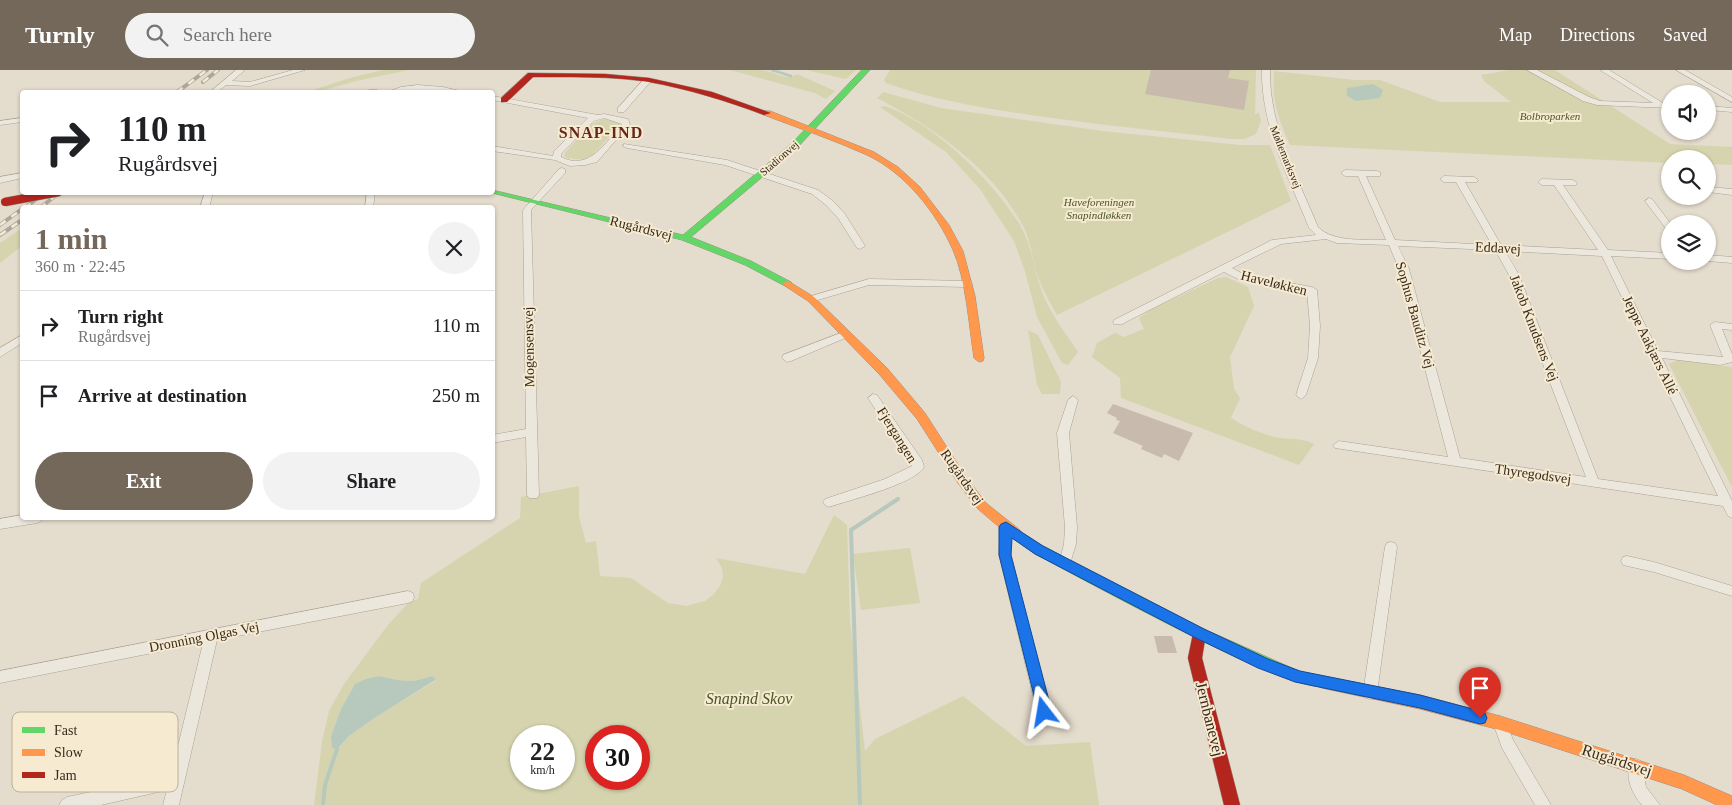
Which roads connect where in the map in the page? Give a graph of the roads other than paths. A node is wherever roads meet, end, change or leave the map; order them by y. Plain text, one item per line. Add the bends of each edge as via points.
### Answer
1 (242, 70) edge
2 (300, 70) edge
3 (1266, 70) edge
4 (1531, 70) edge
5 (1604, 70) edge
6 (1680, 70) edge
7 (863, 73) edge
8 (648, 80) junction
9 (226, 83) junction
10 (216, 90) edge
11 (401, 90) edge
12 (449, 90) edge
13 (498, 99) edge
14 (1732, 100) edge
15 (1661, 103) edge
16 (1661, 106) edge
17 (1716, 109) edge
18 (620, 110) junction
19 (1732, 110) edge
20 (601, 117) junction
21 (621, 119) junction
22 (20, 120) edge
23 (0, 123) edge
24 (810, 130) junction
25 (615, 137) junction
26 (627, 146) junction
27 (606, 148) junction
28 (495, 149) edge
29 (559, 159) junction
30 (579, 164) junction
31 (562, 171) junction
32 (1345, 173) dead end
33 (760, 174) junction
34 (1361, 174) junction
35 (1376, 174) dead end
36 (20, 176) edge
37 (1444, 178) dead end
38 (1460, 179) junction
39 (0, 180) edge
40 (1474, 180) dead end
41 (1542, 182) dead end
42 (1557, 182) junction
43 (1573, 183) dead end
44 (1716, 191) edge
45 (495, 193) edge
46 (1731, 193) edge
47 (42, 195) edge
48 (1649, 201) dead end
49 (3, 202) edge
50 (534, 202) junction
51 (1661, 216) edge
52 (1326, 236) junction
53 (685, 238) junction
54 (1393, 243) junction
55 (860, 246) dead end
56 (1499, 248) junction
57 (1606, 253) junction
58 (1661, 256) edge
59 (1716, 259) edge
60 (1732, 260) edge
61 (1223, 267) junction
62 (968, 284) junction
63 (811, 299) junction
64 (1118, 322) dead end
65 (1732, 327) edge
66 (846, 334) junction
67 (20, 339) edge
68 (0, 353) edge
69 (1654, 354) junction
70 (788, 358) dead end
71 (978, 358) dead end
72 (1730, 359) edge
73 (1301, 395) dead end
74 (873, 398) dead end
75 (1073, 400) dead end
76 (532, 432) junction
77 (495, 438) edge
78 (1339, 445) dead end
79 (1455, 462) junction
80 (1594, 483) junction
81 (533, 495) dead end
82 (829, 502) dead end
83 (1726, 502) junction
84 (1732, 513) edge
85 (25, 520) edge
86 (0, 524) edge
87 (1006, 527) junction
88 (1391, 547) dead end
89 (1627, 561) dead end
90 (1065, 563) junction
91 (1732, 591) edge
92 (408, 597) dead end
93 (1199, 633) junction
94 (211, 636) junction
95 (0, 677) edge
96 (1370, 692) junction
97 (1044, 712) dead end
98 (1500, 723) junction
99 (1636, 766) junction
100 (178, 773) edge
101 (126, 792) edge
102 (173, 792) edge
103 (1732, 804) edge
104 (67, 805) edge
105 (170, 805) edge
106 (1232, 805) edge
107 (1543, 805) edge
108 (1652, 805) edge

1 - 9 street
2 - 9 street via 250,84
3 - 52 street, Møllemarksvej via 1265,94 1272,124 1314,228
4 - 16 street via 1600,103
5 - 15 street
6 - 14 street
7 - 24 street, Stadionvej
8 - 13 street via 531,75
8 - 18 street
8 - 24 street via 722,97
9 - 10 street
11 - 12 street via 415,87
13 - 20 street
17 - 19 street
18 - 20 street
18 - 21 street via 624,115
20 - 21 street
20 - 29 street via 592,119 574,136 558,154
21 - 25 street via 626,124
22 - 23 street
24 - 33 street, Stadionvej
24 - 62 street via 872,154 906,178 951,236 962,258
25 - 26 street via 626,140
25 - 27 street
26 - 27 street via 618,150
26 - 33 street via 727,163
27 - 30 street via 594,160
28 - 29 street
29 - 30 street
29 - 31 street via 558,169
30 - 31 street via 574,169
31 - 50 street
32 - 34 street
33 - 53 street, Stadionvej
33 - 55 street via 815,192 827,200 844,218
34 - 35 street
34 - 54 street, Sophus Bauditz Vej
36 - 39 street
37 - 38 street
38 - 40 street
38 - 56 street, Jakob Knudsens Vej
41 - 42 street
42 - 43 street
42 - 57 street, Jeppe Aakjærs Allé
44 - 46 street
45 - 50 street, Rugårdsvej
47 - 49 street, bridge
48 - 51 street
50 - 53 street, Rugårdsvej
50 - 76 street, Mogensensvej via 527,210
52 - 54 street, Eddavej via 1337,240
52 - 61 street, Haveløkken via 1275,242
53 - 63 street, Rugårdsvej via 748,263
54 - 56 street, Eddavej
54 - 79 street, Sophus Bauditz Vej via 1404,268
56 - 57 street, Eddavej
56 - 80 street, Jakob Knudsens Vej via 1514,275
57 - 58 street, Eddavej
57 - 69 street, Jeppe Aakjærs Allé
59 - 60 street
61 - 64 street, Haveløkken
61 - 73 street, Haveløkken via 1242,278 1312,290 1313,358
62 - 63 street via 869,282
62 - 71 street
63 - 66 street, Rugårdsvej
65 - 72 street via 1715,325
66 - 70 street
66 - 87 street, Rugårdsvej via 921,416 962,480 982,506
67 - 68 street
69 - 72 street via 1720,361
69 - 83 street, Jeppe Aakjærs Allé
74 - 82 street, Fjergangen via 918,466 900,477
75 - 90 street via 1063,432 1071,527
76 - 77 street
76 - 81 street, Mogensensvej
78 - 79 street, Thyregodsvej
79 - 80 street, Thyregodsvej
80 - 83 street, Thyregodsvej
83 - 84 street, Jeppe Aakjærs Allé
85 - 86 street
87 - 90 street, Rugårdsvej
87 - 97 street via 1005,555
88 - 96 street
89 - 91 street
90 - 93 street, Rugårdsvej
92 - 94 street, Dronning Olgas Vej
93 - 96 street, Rugårdsvej via 1300,678
93 - 106 street, Jernbanevej via 1195,658
94 - 95 street, Dronning Olgas Vej
94 - 100 street
96 - 98 street, Rugårdsvej
98 - 99 street, Rugårdsvej
98 - 107 street via 1507,743
99 - 103 street, Rugårdsvej via 1684,782
99 - 108 street via 1639,790
101 - 104 street
102 - 105 street

